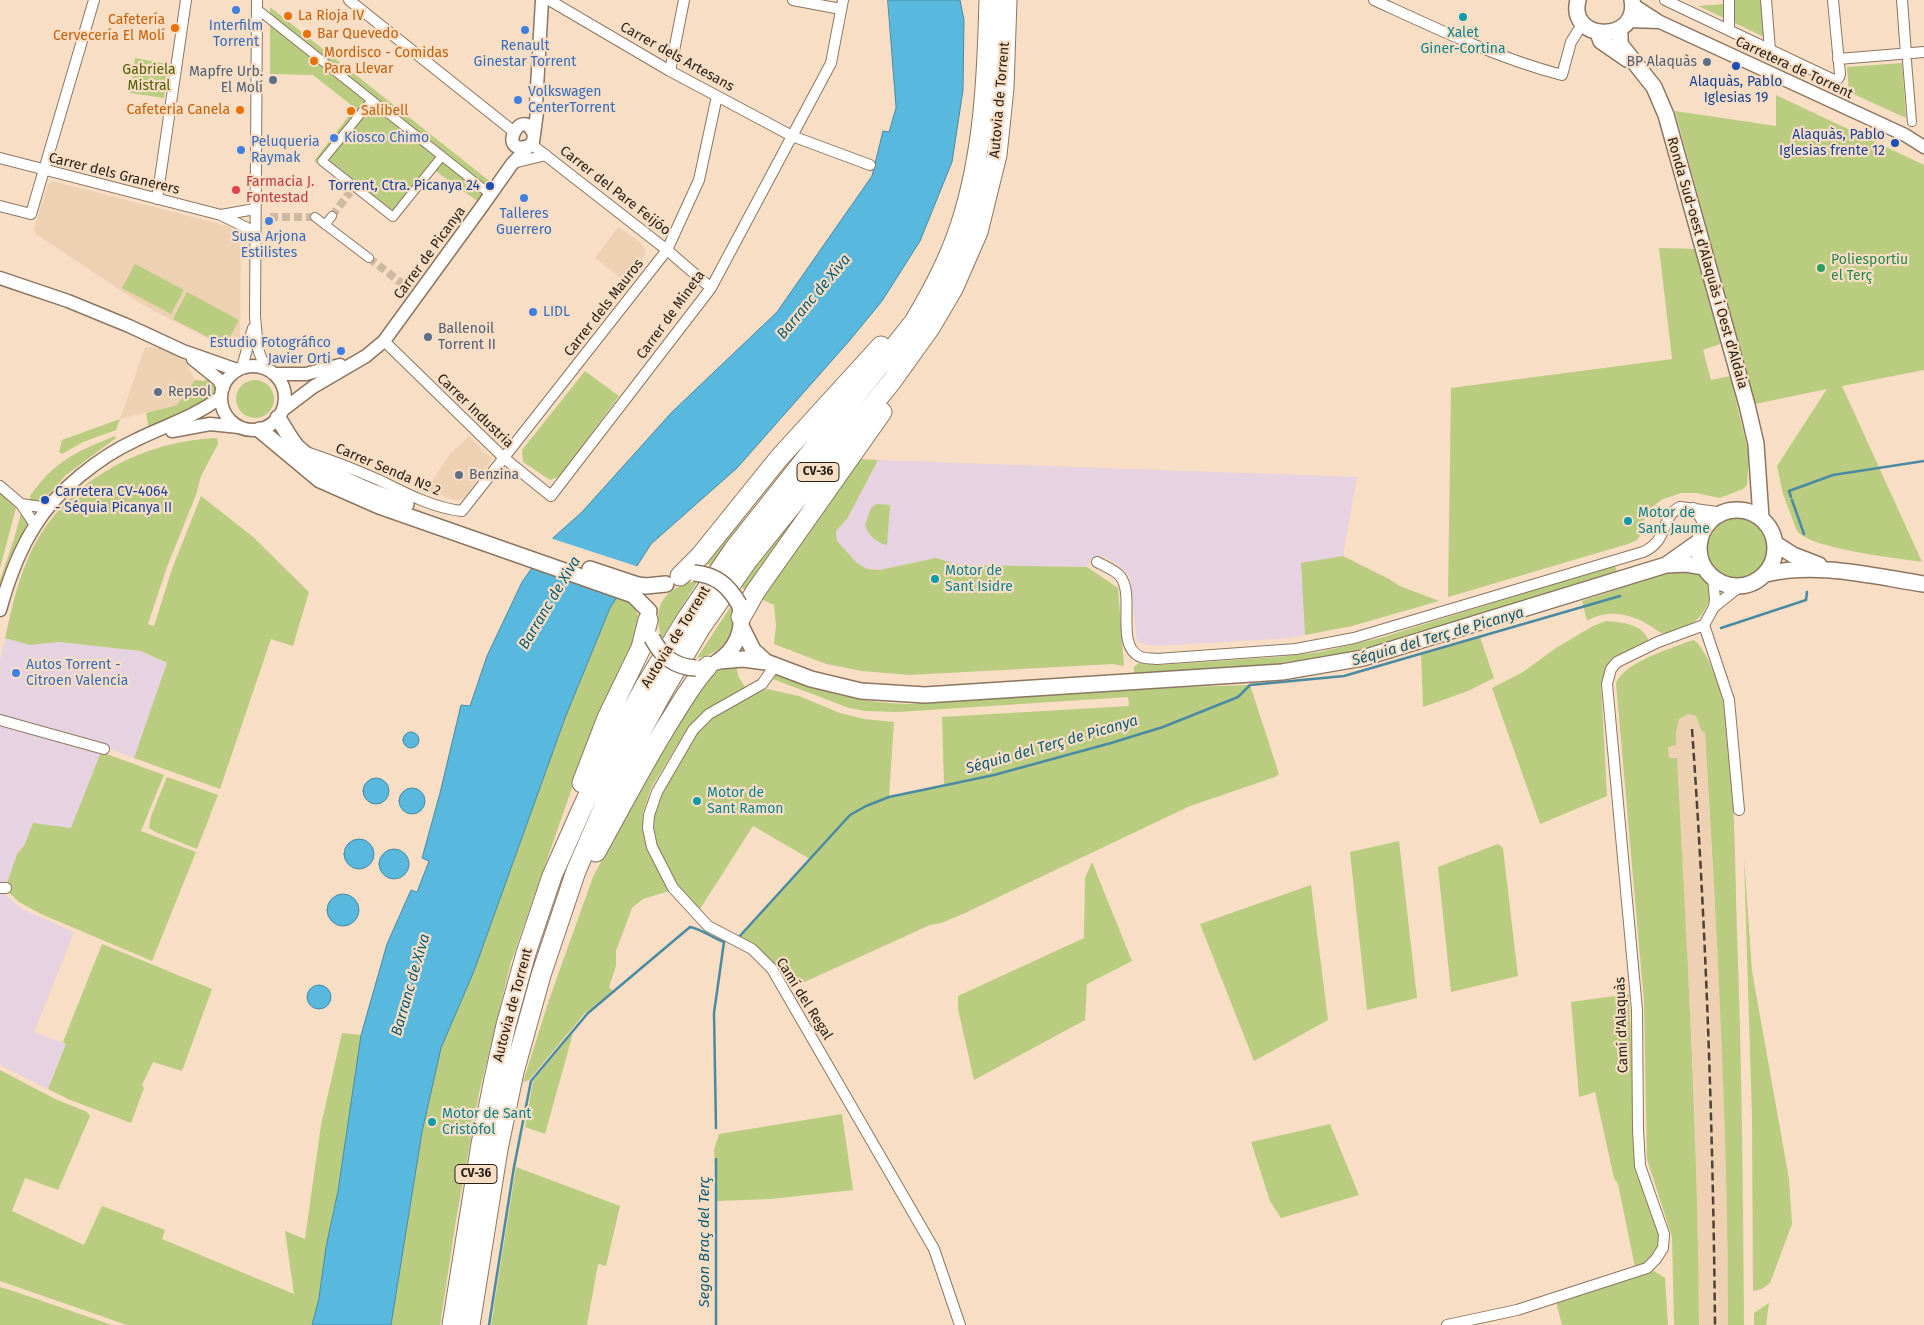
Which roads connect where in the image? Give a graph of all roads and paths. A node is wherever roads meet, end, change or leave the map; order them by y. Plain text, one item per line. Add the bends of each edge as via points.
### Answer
1 (94, 0) edge
2 (186, 0) edge
3 (350, 0) edge
4 (542, 0) edge
5 (549, 0) edge
6 (684, 0) edge
7 (793, 0) edge
8 (989, 0) edge
9 (1007, 0) edge
10 (1374, 0) edge
11 (1665, 0) edge
12 (1729, 0) edge
13 (1766, 0) edge
14 (1833, 0) edge
15 (1902, 0) edge
16 (1576, 2) edge
17 (1632, 2) edge
18 (257, 4) edge
19 (842, 4) edge
20 (1660, 22) junction
21 (1583, 24) junction
22 (1624, 25) junction
23 (1730, 30) junction
24 (1598, 32) junction
25 (1770, 50) junction
26 (1924, 52) edge
27 (1906, 57) junction
28 (1838, 59) junction
29 (1637, 67) junction
30 (670, 70) junction
31 (717, 96) junction
32 (371, 100) junction
33 (536, 106) junction
34 (1912, 122) dead end
35 (518, 128) junction
36 (792, 136) junction
37 (531, 142) junction
38 (515, 144) junction
39 (1921, 144) edge
40 (546, 155) junction
41 (997, 155) junction
42 (442, 156) junction
43 (0, 158) edge
44 (512, 164) junction
45 (870, 165) dead end
46 (976, 165) junction
47 (44, 170) junction
48 (491, 194) junction
49 (157, 199) junction
50 (0, 206) edge
51 (255, 209) junction
52 (221, 215) junction
53 (332, 216) tunnel mouth
54 (315, 217) tunnel mouth
55 (325, 224) junction
56 (255, 232) junction
57 (667, 250) junction
58 (369, 258) tunnel mouth
59 (0, 278) edge
60 (711, 288) junction
61 (255, 317) junction
62 (384, 341) junction
63 (183, 351) junction
64 (366, 356) junction
65 (240, 369) junction
66 (270, 371) junction
67 (222, 392) junction
68 (281, 414) junction
69 (239, 427) junction
70 (260, 430) junction
71 (136, 440) junction
72 (304, 452) junction
73 (504, 458) junction
74 (1758, 467) junction
75 (0, 486) edge
76 (551, 496) joint
77 (21, 504) junction
78 (48, 508) junction
79 (1693, 508) junction
80 (462, 511) joint
81 (1730, 511) junction
82 (1761, 518) junction
83 (35, 525) junction
84 (1702, 534) junction
85 (1776, 544) junction
86 (513, 547) junction
87 (1097, 562) dead end
88 (1666, 565) junction
89 (1828, 569) junction
90 (1708, 572) junction
91 (1766, 574) junction
92 (680, 578) junction
93 (1924, 584) edge
94 (1739, 587) junction
95 (636, 590) junction
96 (1714, 607) junction
97 (0, 610) edge
98 (741, 615) junction
99 (650, 623) junction
100 (1704, 625) junction
101 (770, 664) junction
102 (708, 665) junction
103 (0, 720) edge
104 (104, 749) dead end
105 (1739, 810) dead end
106 (552, 876) junction
107 (558, 924) junction
108 (452, 1325) edge
109 (470, 1325) edge
110 (960, 1325) edge
111 (1447, 1325) edge

1 - 47 street
2 - 49 street
3 - 35 street
4 - 33 street
5 - 30 street, Carrer dels Artesans
6 - 30 street
7 - 19 street
8 - 46 highway, Autovia de Torrent / CV-36 via 987,87
9 - 41 highway, Autovia de Torrent / CV-36 via 1004,88
10 - 21 street via 1453,36 1562,75 1571,42
11 - 23 street
12 - 23 street
13 - 25 street
14 - 28 street
15 - 27 street
16 - 21 main road
17 - 20 street, Carretera de Torrent
17 - 22 main road via 1632,13
18 - 32 street
18 - 51 street
19 - 36 street via 831,63
20 - 22 street, Carretera de Torrent
20 - 39 street, Carretera de Torrent
21 - 24 main road
22 - 24 main road via 1609,33
22 - 29 main road, Ronda Sud-oest d'Alaquàs i Oest d'Aldaia via 1620,44
23 - 25 street
24 - 29 main road, Ronda Sud-oest d'Alaquàs i Oest d'Aldaia via 1601,41
25 - 28 street via 1834,80 1839,78
26 - 27 street
27 - 28 street
27 - 34 street
29 - 74 main road, Ronda Sud-oest d'Alaquàs i Oest d'Aldaia via 1654,87 1666,115 1747,405
30 - 31 street, Carrer dels Artesans
31 - 36 street, Carrer dels Artesans
31 - 57 street, Carrer dels Mauros via 699,180
32 - 42 street
32 - 42 street via 322,161 353,189 393,217
33 - 35 street
33 - 37 street
35 - 37 street via 529,127
35 - 38 street via 512,138
36 - 45 street, Carrer dels Artesans
36 - 60 street, Carrer de Mineta
37 - 38 street via 522,148
37 - 40 street, Carrer del Pare Feijóo
37 - 44 street, Carrer de Picanya
38 - 44 street, Carrer de Picanya
40 - 44 street, Carrer del Pare Feijóo
40 - 57 street, Carrer del Pare Feijóo
41 - 98 highway via 985,235 960,292 931,340
41 - 107 highway, Autovia de Torrent / CV-36 via 978,232 953,289 892,381 748,560 701,627 618,774 576,871
42 - 48 street
43 - 47 street, Carrer dels Granerers
44 - 48 street, Carrer de Picanya
46 - 92 highway via 930,280 912,309 780,458
46 - 106 highway, Autovia de Torrent / CV-36 via 960,226 937,282 914,322 734,548 687,618 601,767
47 - 49 street, Carrer dels Granerers
47 - 50 street via 31,214
48 - 62 street, Carrer de Picanya
49 - 52 street, Carrer dels Granerers
51 - 52 street, Carrer dels Granerers
51 - 56 street
52 - 56 street, Carrer dels Granerers
53 - 55 street
54 - 55 street
55 - 58 street
56 - 61 street
57 - 60 street, Carrer del Pare Feijóo
57 - 73 street, Carrer dels Mauros
59 - 63 street via 86,308
60 - 76 street, Carrer de Mineta
61 - 65 street
61 - 66 street via 258,349
62 - 64 street, Carrer de Picanya
62 - 73 street, Carrer Industria
63 - 65 street
63 - 67 street via 219,380
64 - 66 street, Carrer de Picanya via 306,374
64 - 68 street, Carrer de Picanya via 313,387
65 - 66 street via 254,366
65 - 67 street via 228,378
66 - 68 street via 283,386 285,400
67 - 69 street via 222,407
67 - 71 street via 197,414
68 - 70 street
68 - 72 main road via 296,446
69 - 70 street
69 - 71 street via 202,425
70 - 86 main road via 320,480 379,506
71 - 78 street via 83,474
72 - 80 street, Carrer Senda Nº 2 via 379,480 401,493 453,511
72 - 86 main road via 328,471 384,497
73 - 76 street, Carrer Industria
73 - 80 street, Carrer dels Mauros
74 - 81 main road, Ronda Sud-oest d'Alaquàs i Oest d'Aldaia via 1751,492
74 - 82 main road, Ronda Sud-oest d'Alaquàs i Oest d'Aldaia
75 - 77 street
77 - 78 street
77 - 83 street
78 - 83 street
79 - 81 street
79 - 84 street via 1700,517
79 - 87 street via 1675,510 1656,544 1643,552 1354,638 1296,649 1157,659 1141,657 1128,642 1126,586 1120,576
81 - 82 main road via 1749,512
81 - 84 main road via 1713,518
82 - 85 main road
83 - 97 street via 9,579
84 - 88 main road
84 - 90 main road via 1699,554
85 - 89 main road via 1793,555
85 - 91 main road
86 - 95 main road
88 - 90 main road via 1686,564
88 - 101 main road via 1363,658 1282,672 924,695 862,691 811,679
89 - 91 main road via 1787,569
89 - 93 main road
90 - 94 main road via 1725,585
90 - 96 street
91 - 94 main road via 1754,583
92 - 95 main road
92 - 98 main road, bridge via 718,579 730,590
92 - 99 main road via 654,598
94 - 96 street
95 - 99 main road
96 - 100 street
98 - 101 main road via 753,650
98 - 102 main road via 734,646 726,656
99 - 102 main road, bridge via 659,650 669,660 680,665
99 - 106 highway via 597,742 557,850
100 - 105 street via 1729,700
100 - 111 street, Camí d'Alaquàs via 1617,662 1611,669 1607,684 1637,1010 1640,1166 1664,1234 1663,1248 1647,1268 1518,1310
101 - 102 main road via 743,659
101 - 110 street, Camí del Regal via 762,684 709,714 693,730 658,792 649,815 652,847 672,888 708,926 752,949 772,968 934,1249
102 - 107 highway via 639,772
103 - 104 street
106 - 108 highway, Autovia de Torrent / CV-36 via 526,953 494,1079
107 - 109 highway, Autovia de Torrent / CV-36 via 514,1072 498,1149

